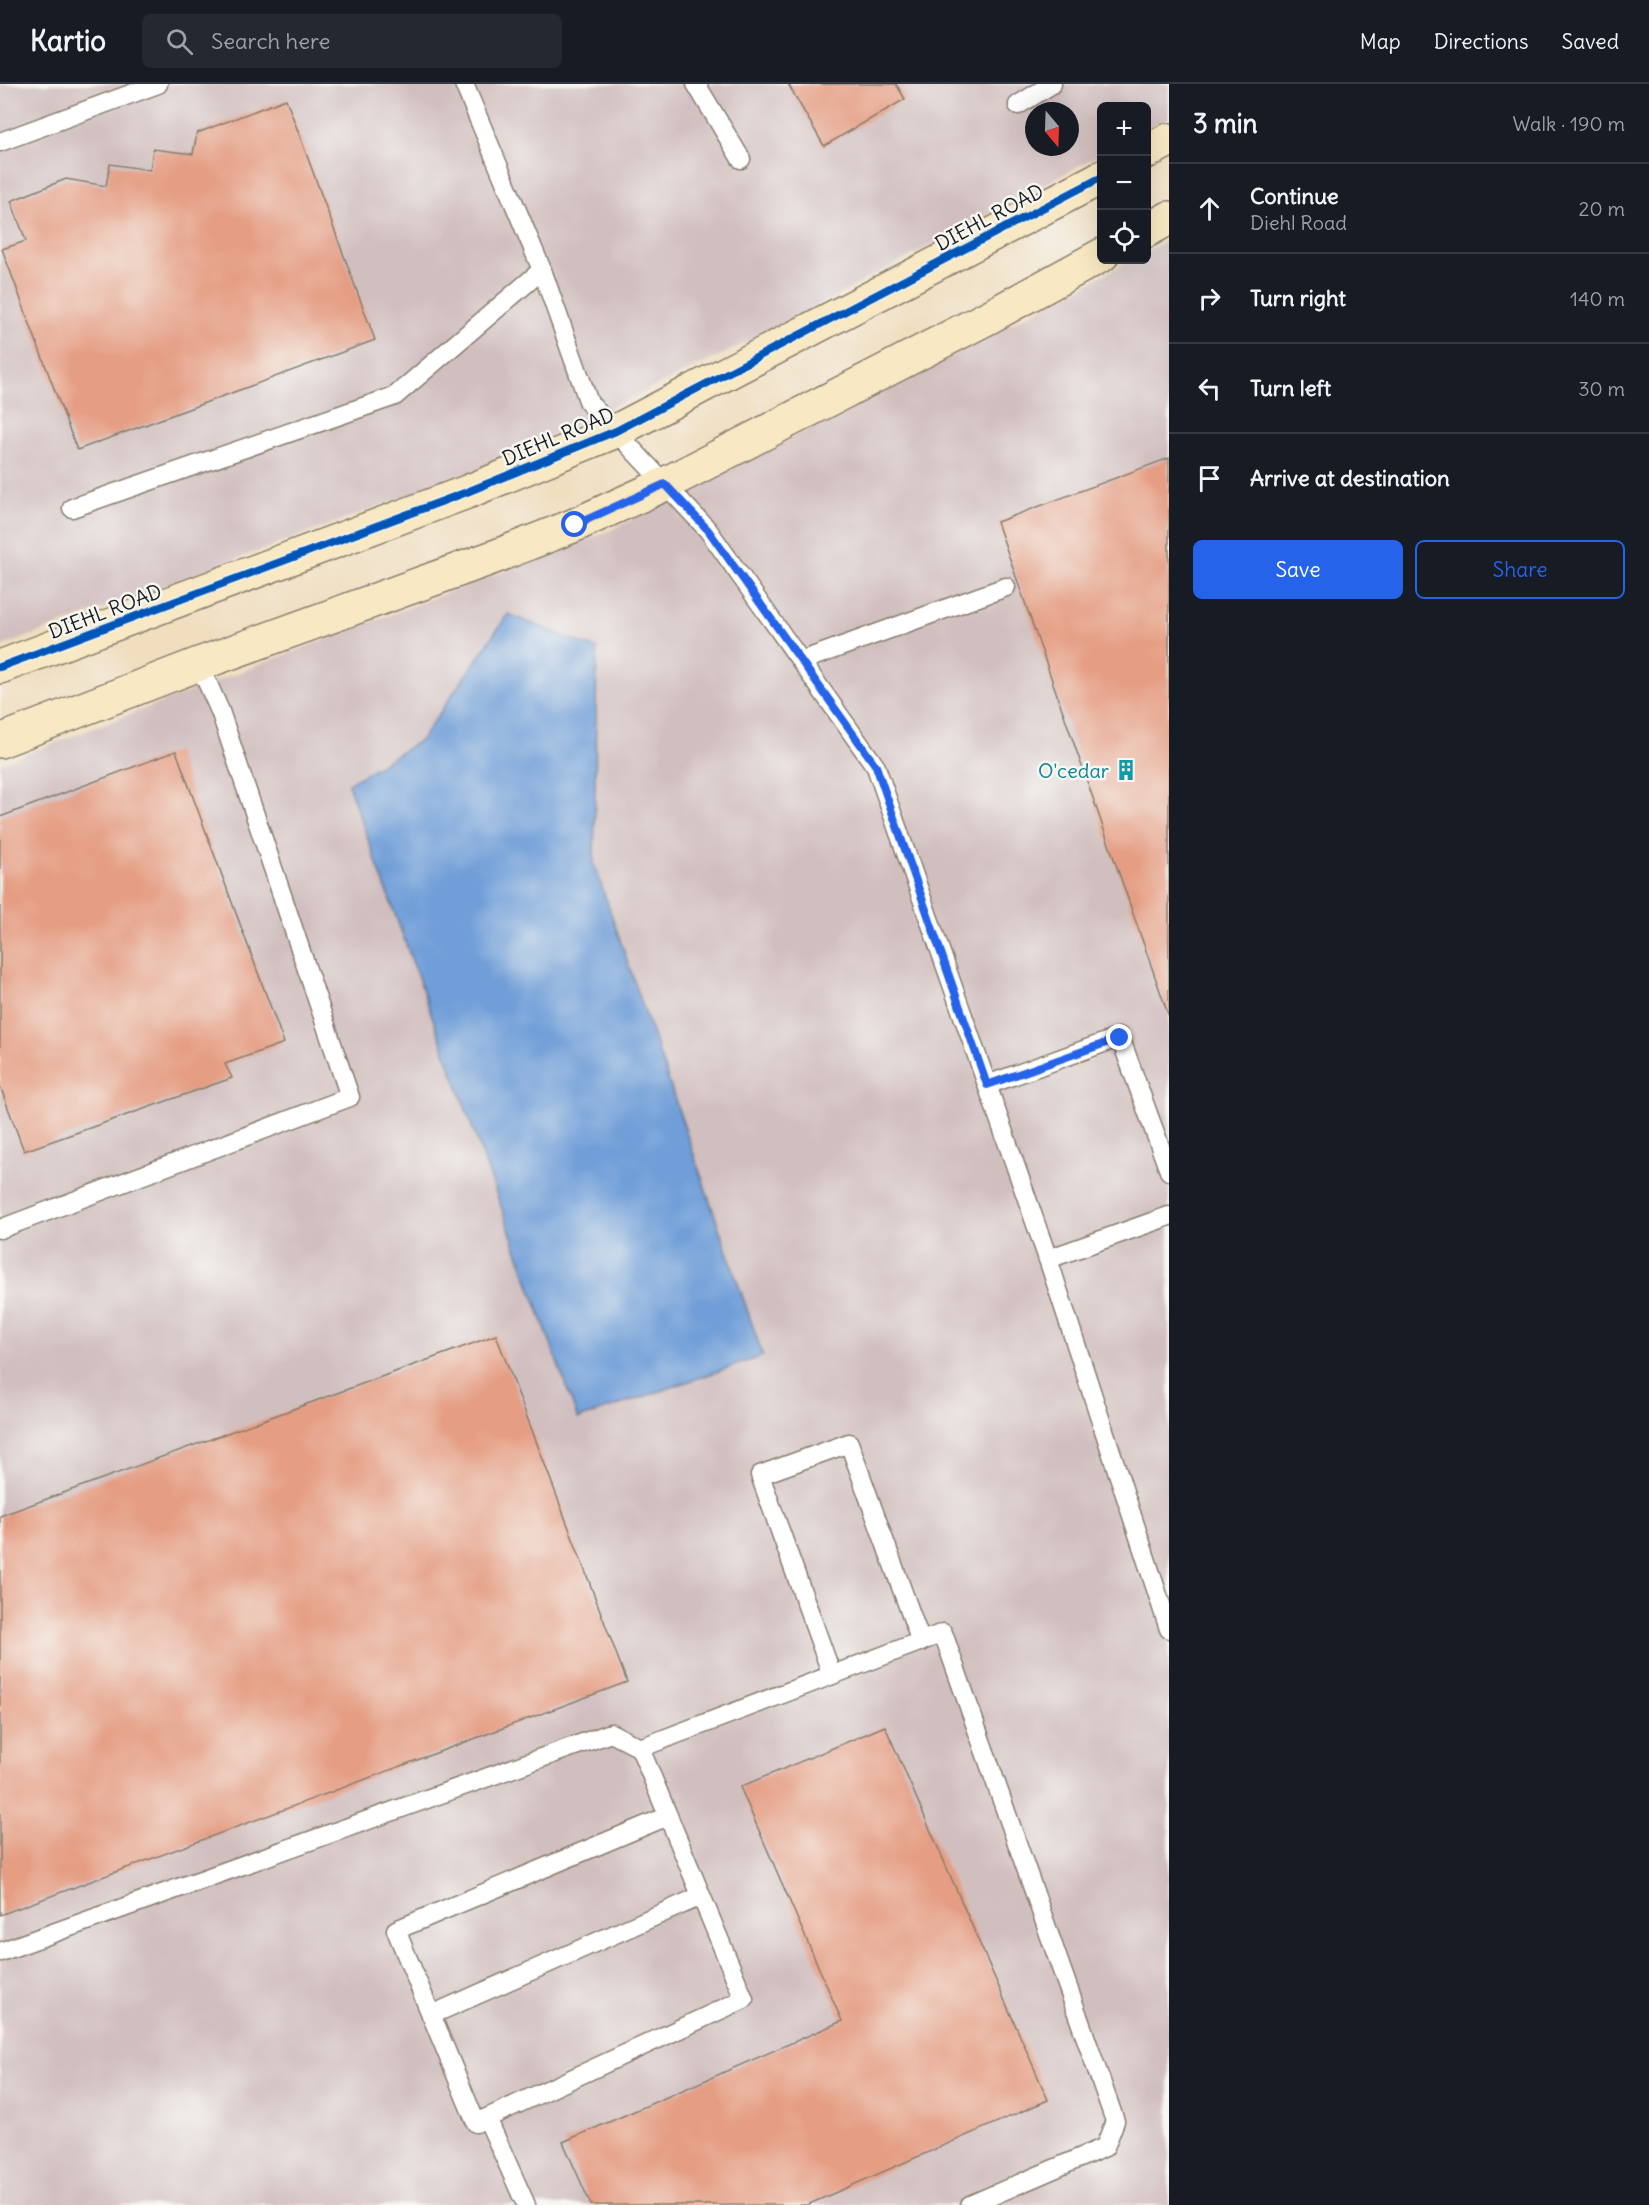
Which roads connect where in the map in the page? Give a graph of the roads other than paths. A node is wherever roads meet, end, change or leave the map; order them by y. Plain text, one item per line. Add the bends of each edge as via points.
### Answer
1 (158, 84) edge
2 (464, 84) edge
3 (696, 84) edge
4 (1052, 84) edge
5 (1018, 105) dead end
6 (1169, 140) edge
7 (0, 142) edge
8 (1151, 149) edge
9 (741, 159) dead end
10 (1097, 179) edge
11 (1169, 218) edge
12 (1151, 228) edge
13 (1097, 257) edge
14 (542, 270) junction
15 (616, 431) junction
16 (665, 484) junction
17 (72, 508) dead end
18 (1006, 587) dead end
19 (801, 661) junction
20 (200, 664) junction
21 (0, 668) edge
22 (0, 741) edge
23 (987, 1085) junction
24 (1169, 1171) edge
25 (1169, 1216) edge
26 (0, 1229) edge
27 (1048, 1259) junction
28 (1169, 1629) edge
29 (921, 1642) junction
30 (832, 1675) junction
31 (640, 1748) junction
32 (668, 1816) junction
33 (702, 1896) junction
34 (0, 1952) edge
35 (431, 2015) junction
36 (487, 2118) junction
37 (526, 2205) edge
38 (970, 2205) edge

1 - 7 lane
2 - 14 lane
3 - 9 lane
4 - 5 lane
6 - 8 street
10 - 15 street, DIEHL ROAD
11 - 12 street
13 - 16 street
14 - 15 lane via 589,403
14 - 17 lane via 395,396
15 - 16 lane
15 - 21 street, DIEHL ROAD via 467,492
16 - 19 lane via 708,530
16 - 20 street via 494,557
18 - 19 lane
19 - 23 lane via 876,766
20 - 22 street
20 - 26 lane via 220,711 350,1097
23 - 24 lane via 1120,1038
23 - 27 lane
25 - 27 lane
27 - 28 lane
29 - 30 lane
29 - 30 lane via 849,1443 760,1475
29 - 38 lane via 943,1633 1115,2121 1105,2147
30 - 31 lane
31 - 32 lane
31 - 34 lane via 611,1733
32 - 33 lane
32 - 35 lane via 396,1930
33 - 35 lane
33 - 36 lane via 744,1999
35 - 36 lane via 476,2123
36 - 37 lane

